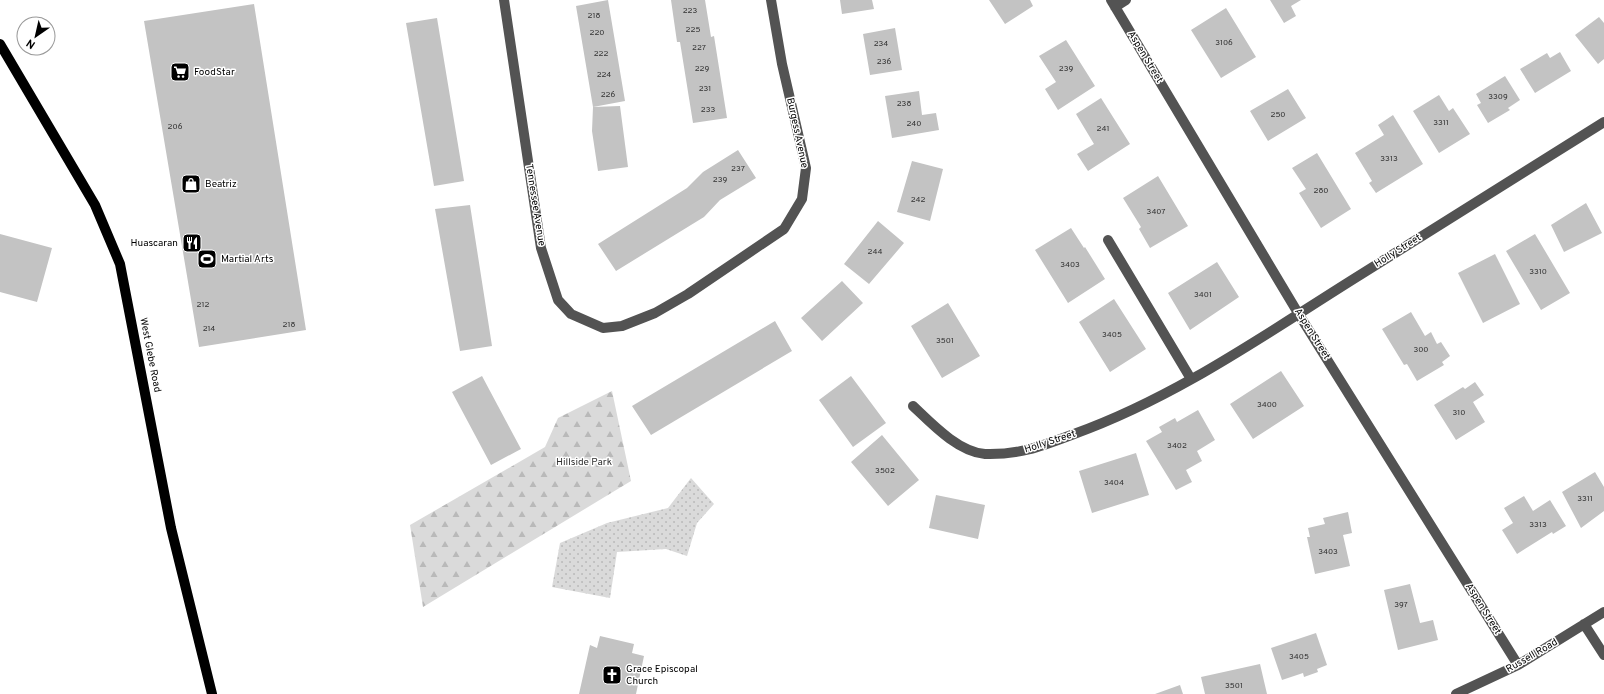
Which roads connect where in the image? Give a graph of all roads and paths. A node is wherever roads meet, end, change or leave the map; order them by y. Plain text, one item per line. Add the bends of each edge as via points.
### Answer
1 (504, 0) edge
2 (771, 0) edge
3 (1126, 0) edge
4 (1113, 3) edge
5 (0, 44) edge
6 (1604, 122) edge
7 (1108, 240) dead end
8 (655, 313) joint
9 (1298, 313) junction
10 (1191, 379) junction
11 (913, 406) dead end
12 (1604, 612) edge
13 (1584, 624) junction
14 (1604, 655) edge
15 (1518, 665) junction
16 (212, 694) edge
17 (1456, 694) edge

1 - 8 street, Tennessee Avenue via 541,248 558,300 571,314 603,328 622,326
2 - 8 street, Burgess Avenue via 782,64 806,168 802,199 784,229 688,294
3 - 4 street
4 - 9 street, Aspen Street
5 - 16 main road, West Glebe Road via 95,205 120,264 171,528
6 - 9 street, Holly Street
7 - 10 street
9 - 10 street, Holly Street
9 - 15 street, Aspen Street
10 - 11 street, Holly Street via 1106,422 1029,451 982,454 969,449 949,438
12 - 13 street, Russell Road
13 - 14 street
13 - 15 street, Russell Road
15 - 17 street, Russell Road

